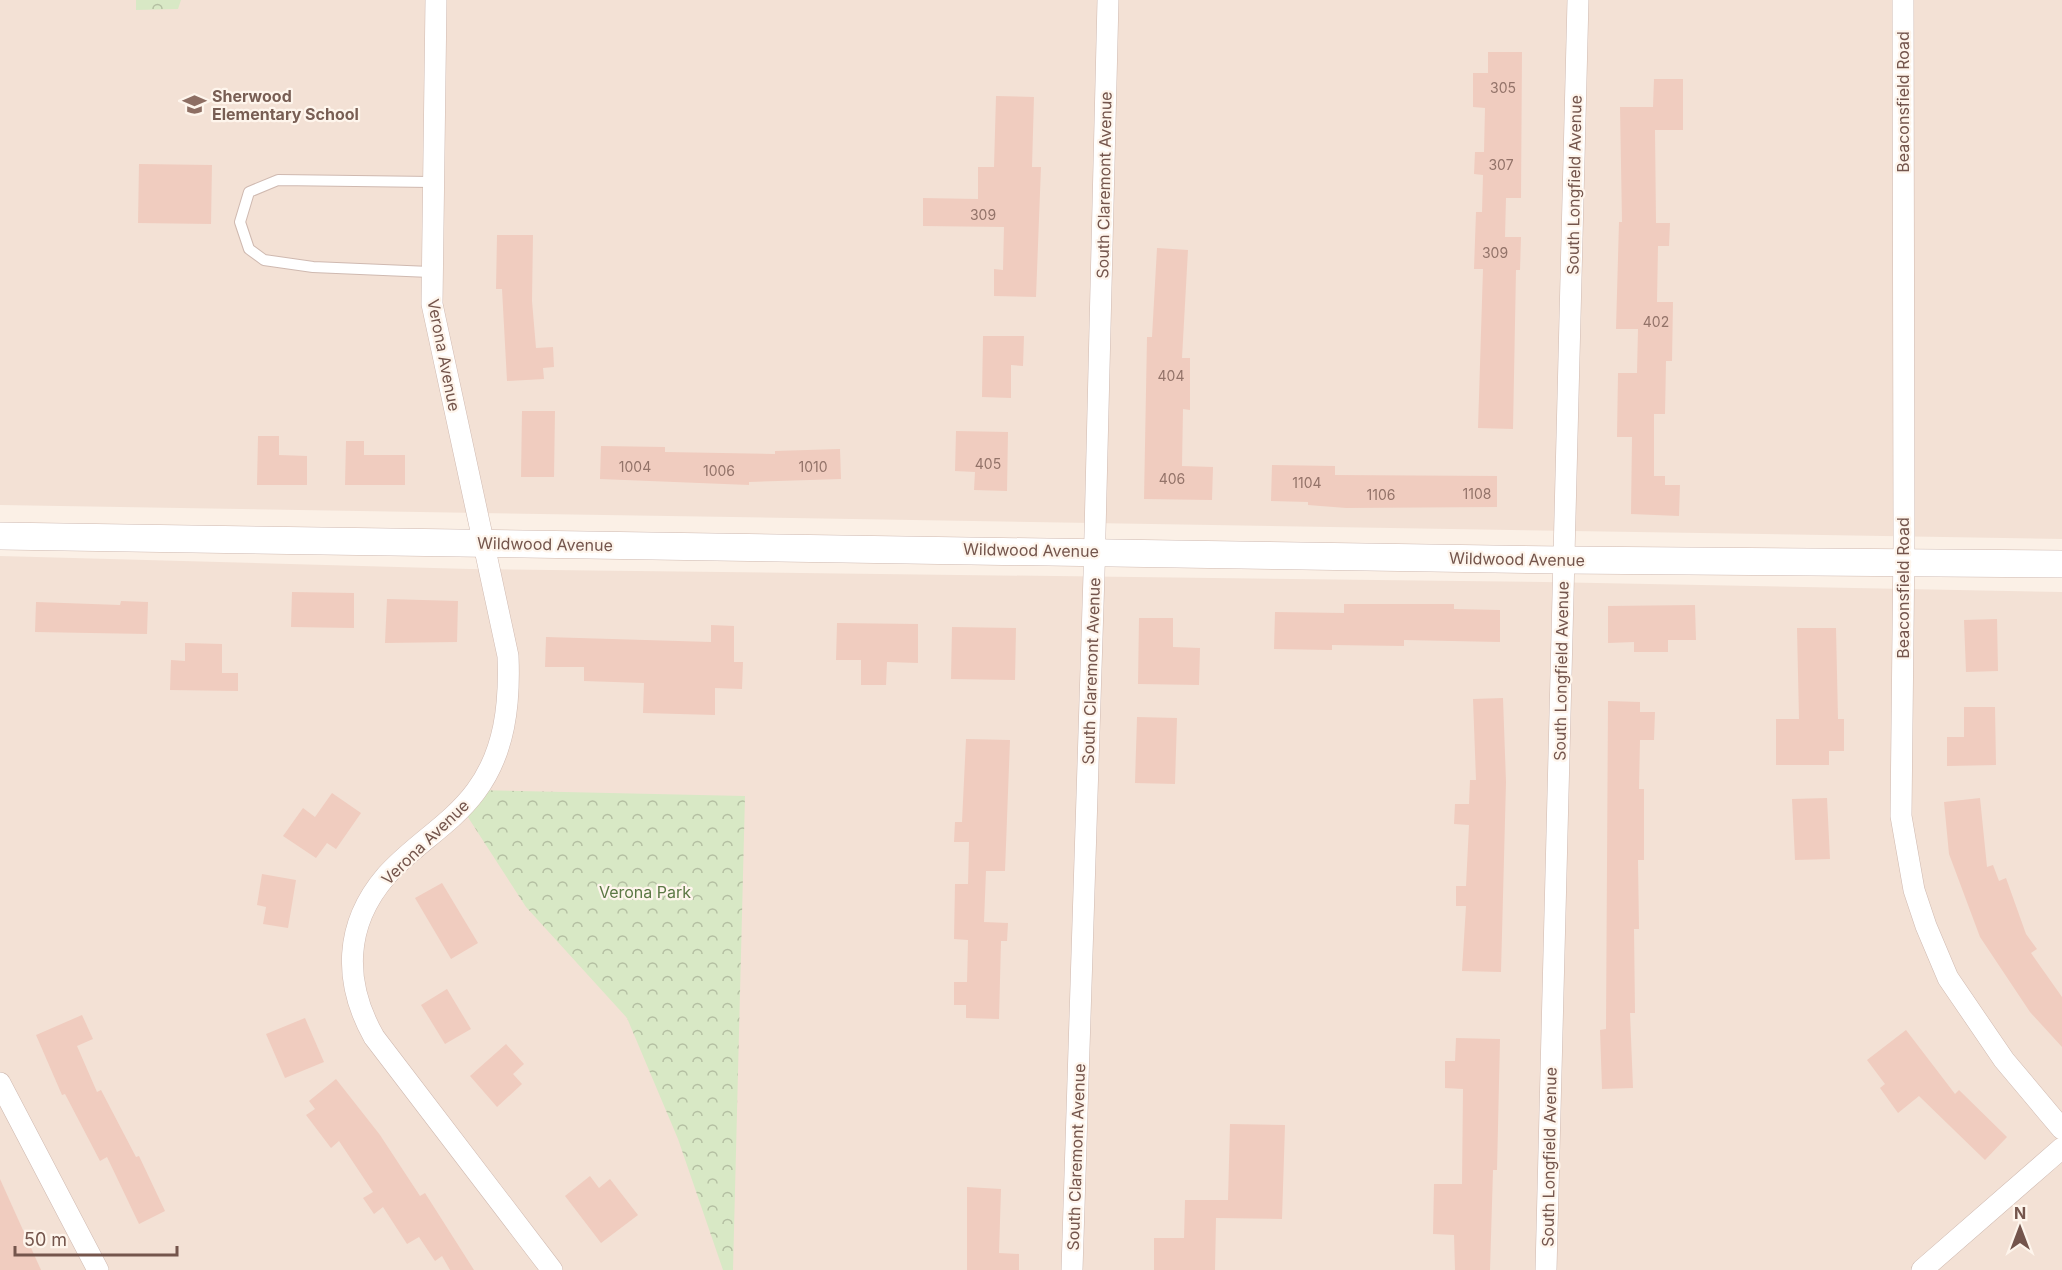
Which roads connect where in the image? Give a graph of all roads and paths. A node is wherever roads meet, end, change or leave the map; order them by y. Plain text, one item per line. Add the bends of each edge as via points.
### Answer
1 (436, 0) edge
2 (1108, 0) edge
3 (1578, 0) edge
4 (1903, 0) edge
5 (432, 182) junction
6 (430, 272) junction
7 (0, 537) edge
8 (482, 543) junction
9 (1095, 551) junction
10 (1563, 560) junction
11 (1904, 564) junction
12 (2062, 564) edge
13 (0, 1083) edge
14 (2062, 1129) edge
15 (2062, 1148) edge
16 (98, 1270) edge
17 (552, 1270) edge
18 (1072, 1270) edge
19 (1546, 1270) edge
20 (1922, 1270) edge

1 - 5 street, Verona Avenue
2 - 9 street, South Claremont Avenue
3 - 10 street, South Longfield Avenue
4 - 11 street, Beaconsfield Road
5 - 6 street, Verona Avenue
5 - 6 lane via 278,180 249,192 240,222 249,249 264,260 314,267
6 - 8 street, Verona Avenue via 432,304
7 - 8 street, Wildwood Avenue
8 - 9 street, Wildwood Avenue
8 - 17 street, Verona Avenue via 508,656 507,717 498,749 489,771 462,808 387,875 370,898 356,932 351,978 357,1004 374,1037
9 - 10 street, Wildwood Avenue
9 - 18 street, South Claremont Avenue
10 - 11 street, Wildwood Avenue
10 - 19 street, South Longfield Avenue
11 - 12 street, Wildwood Avenue
11 - 14 street, Beaconsfield Road via 1901,816 1914,890 1957,995 2004,1060
13 - 16 street
15 - 20 street

